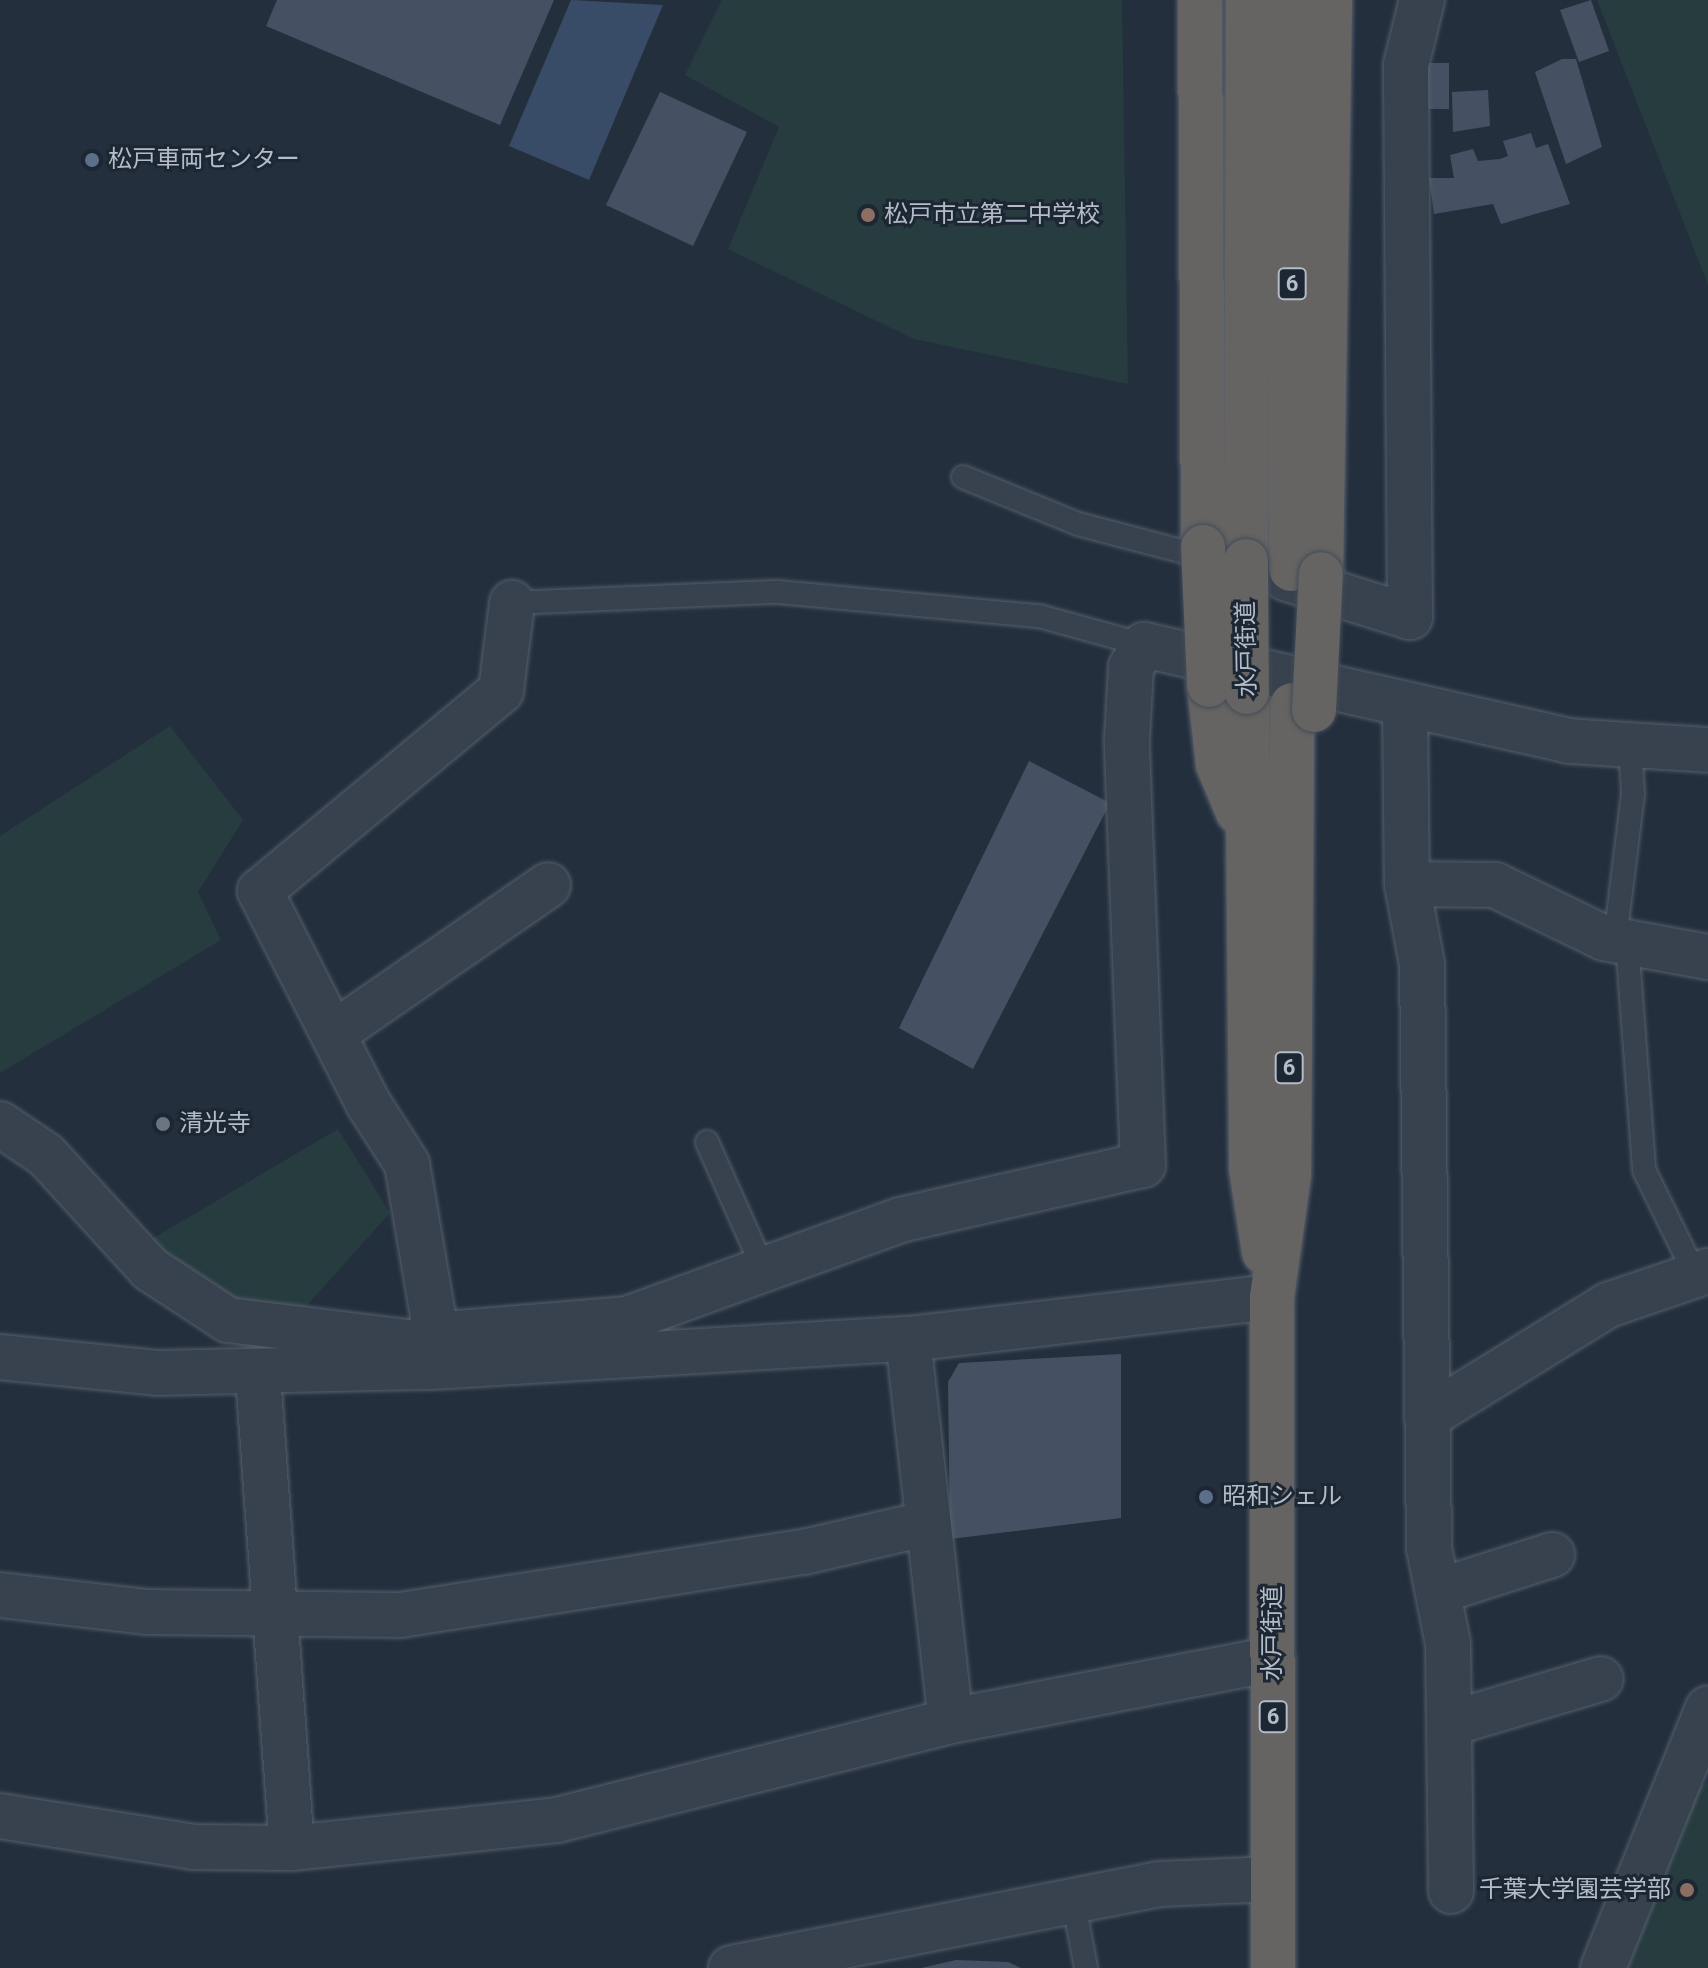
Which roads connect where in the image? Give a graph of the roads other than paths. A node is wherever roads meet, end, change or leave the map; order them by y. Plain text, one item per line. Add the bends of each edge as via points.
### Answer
1 (1200, 0) edge
2 (1248, 0) edge
3 (1289, 0) edge
4 (1330, 0) edge
5 (1422, 0) edge
6 (963, 477) dead end
7 (1283, 570) junction
8 (512, 603) joint
9 (1144, 645) junction
10 (1228, 688) junction
11 (1405, 707) junction
12 (1630, 745) junction
13 (1708, 750) edge
14 (1268, 837) junction
15 (1407, 884) junction
16 (548, 885) dead end
17 (1621, 941) junction
18 (1708, 957) edge
19 (336, 1032) junction
20 (0, 1124) edge
21 (707, 1142) dead end
22 (765, 1272) junction
23 (1702, 1273) edge
24 (1272, 1297) junction
25 (908, 1339) junction
26 (431, 1349) junction
27 (0, 1357) edge
28 (258, 1375) junction
29 (1430, 1415) junction
30 (924, 1524) junction
31 (1552, 1555) dead end
32 (1439, 1591) junction
33 (0, 1595) edge
34 (276, 1616) junction
35 (1273, 1659) junction
36 (1601, 1679) dead end
37 (1708, 1708) edge
38 (951, 1721) junction
39 (1452, 1723) junction
40 (0, 1816) edge
41 (292, 1848) junction
42 (1272, 1879) junction
43 (1451, 1891) dead end
44 (1073, 1899) junction
45 (731, 1968) edge
46 (1086, 1968) edge
47 (1273, 1968) edge
48 (1603, 1968) edge

1 - 10 highway, bridge via 1203,547
2 - 7 highway, 水戸街道 / 6
3 - 7 highway, 水戸街道 / 6
4 - 7 highway
5 - 7 street via 1406,65 1410,617
6 - 7 lane via 1078,524
7 - 10 highway, 水戸街道 / 6, bridge
7 - 14 highway, 水戸街道 / 6 via 1303,707
8 - 9 lane via 778,592 1039,616
8 - 19 street via 501,691 260,891
9 - 11 street
9 - 22 street via 1131,667 1127,739 1143,1165 900,1220
10 - 14 highway via 1218,764
11 - 12 street via 1569,741
11 - 15 street
12 - 13 street
12 - 17 lane via 1633,794
14 - 24 highway, 水戸街道 / 6 via 1251,1168
15 - 17 street via 1495,885
15 - 29 street via 1422,964
16 - 19 street
17 - 18 street
17 - 23 lane via 1644,1170
19 - 26 street via 368,1103 407,1164
20 - 26 street via 46,1155 150,1269 228,1320
21 - 22 lane
22 - 26 street via 627,1319
23 - 29 street via 1608,1305
24 - 25 street
24 - 35 highway, 水戸街道 / 6
25 - 26 street
25 - 30 street
26 - 28 street
27 - 28 street
28 - 34 street
29 - 32 street via 1429,1548
30 - 34 street via 521,1599 400,1615
30 - 38 street
31 - 32 street
32 - 39 street
33 - 34 street via 148,1612
34 - 41 street
35 - 38 street
35 - 42 highway, 水戸街道 / 6
36 - 39 street
37 - 48 street
38 - 41 street via 760,1775 557,1820
39 - 43 street
40 - 41 street via 193,1847
42 - 44 street via 1159,1884
42 - 47 highway, 水戸街道 / 6
44 - 45 street
44 - 46 lane

